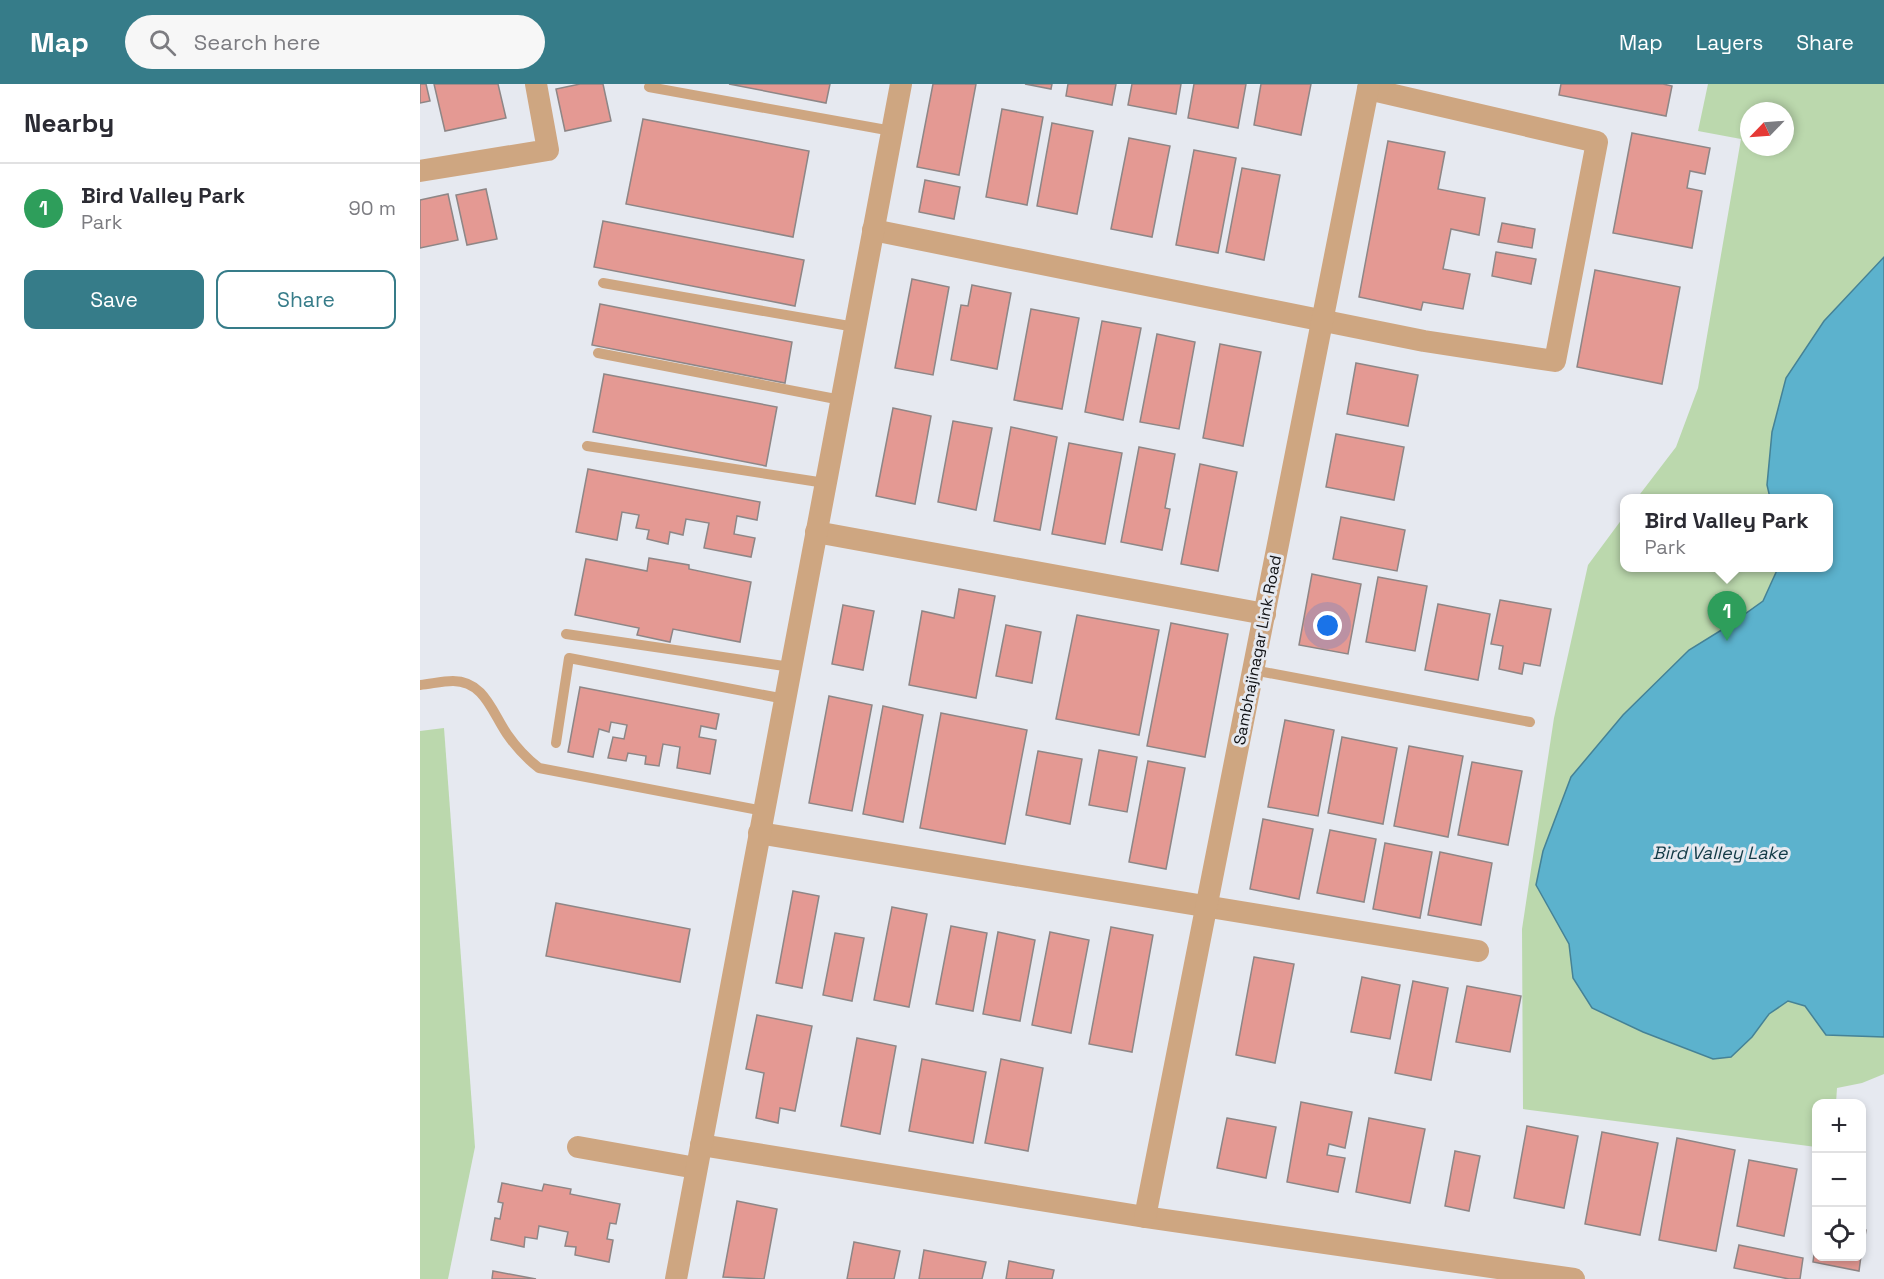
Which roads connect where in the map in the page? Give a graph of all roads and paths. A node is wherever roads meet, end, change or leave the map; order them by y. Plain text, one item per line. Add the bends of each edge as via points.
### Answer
1 (536, 84) edge
2 (901, 84) edge
3 (649, 87) dead end
4 (1368, 87) edge
5 (892, 131) junction
6 (420, 171) edge
7 (873, 230) junction
8 (603, 283) dead end
9 (1322, 321) junction
10 (855, 327) junction
11 (598, 353) dead end
12 (841, 400) junction
13 (587, 446) dead end
14 (825, 483) junction
15 (816, 532) junction
16 (1264, 614) junction
17 (566, 634) dead end
18 (791, 667) junction
19 (1253, 670) junction
20 (420, 685) edge
21 (785, 699) junction
22 (1530, 722) dead end
23 (556, 743) dead end
24 (761, 822) junction
25 (1206, 907) junction
26 (1478, 951) dead end
27 (701, 1145) junction
28 (578, 1147) dead end
29 (696, 1168) junction
30 (1145, 1217) junction
31 (676, 1279) edge
32 (1574, 1279) edge

1 - 6 street via 548,150
2 - 5 street
3 - 5 lane
4 - 9 street, Sambhajinagar Link Road
4 - 9 street via 1597,142 1555,361
5 - 7 street
7 - 9 street
7 - 10 street
8 - 10 lane
9 - 16 street, Sambhajinagar Link Road
10 - 12 street
11 - 12 lane
12 - 14 street
13 - 14 lane
14 - 15 street
15 - 16 street
15 - 18 street
16 - 19 street, Sambhajinagar Link Road
17 - 18 lane
18 - 21 street
19 - 22 lane
19 - 25 street, Sambhajinagar Link Road
20 - 24 lane via 454,681 471,685 484,695 525,758 539,768
21 - 23 lane via 569,658
21 - 24 street
24 - 25 street
24 - 27 street
25 - 26 street
25 - 30 street, Sambhajinagar Link Road
27 - 29 street
27 - 30 street
28 - 29 street
29 - 31 street
30 - 32 street

